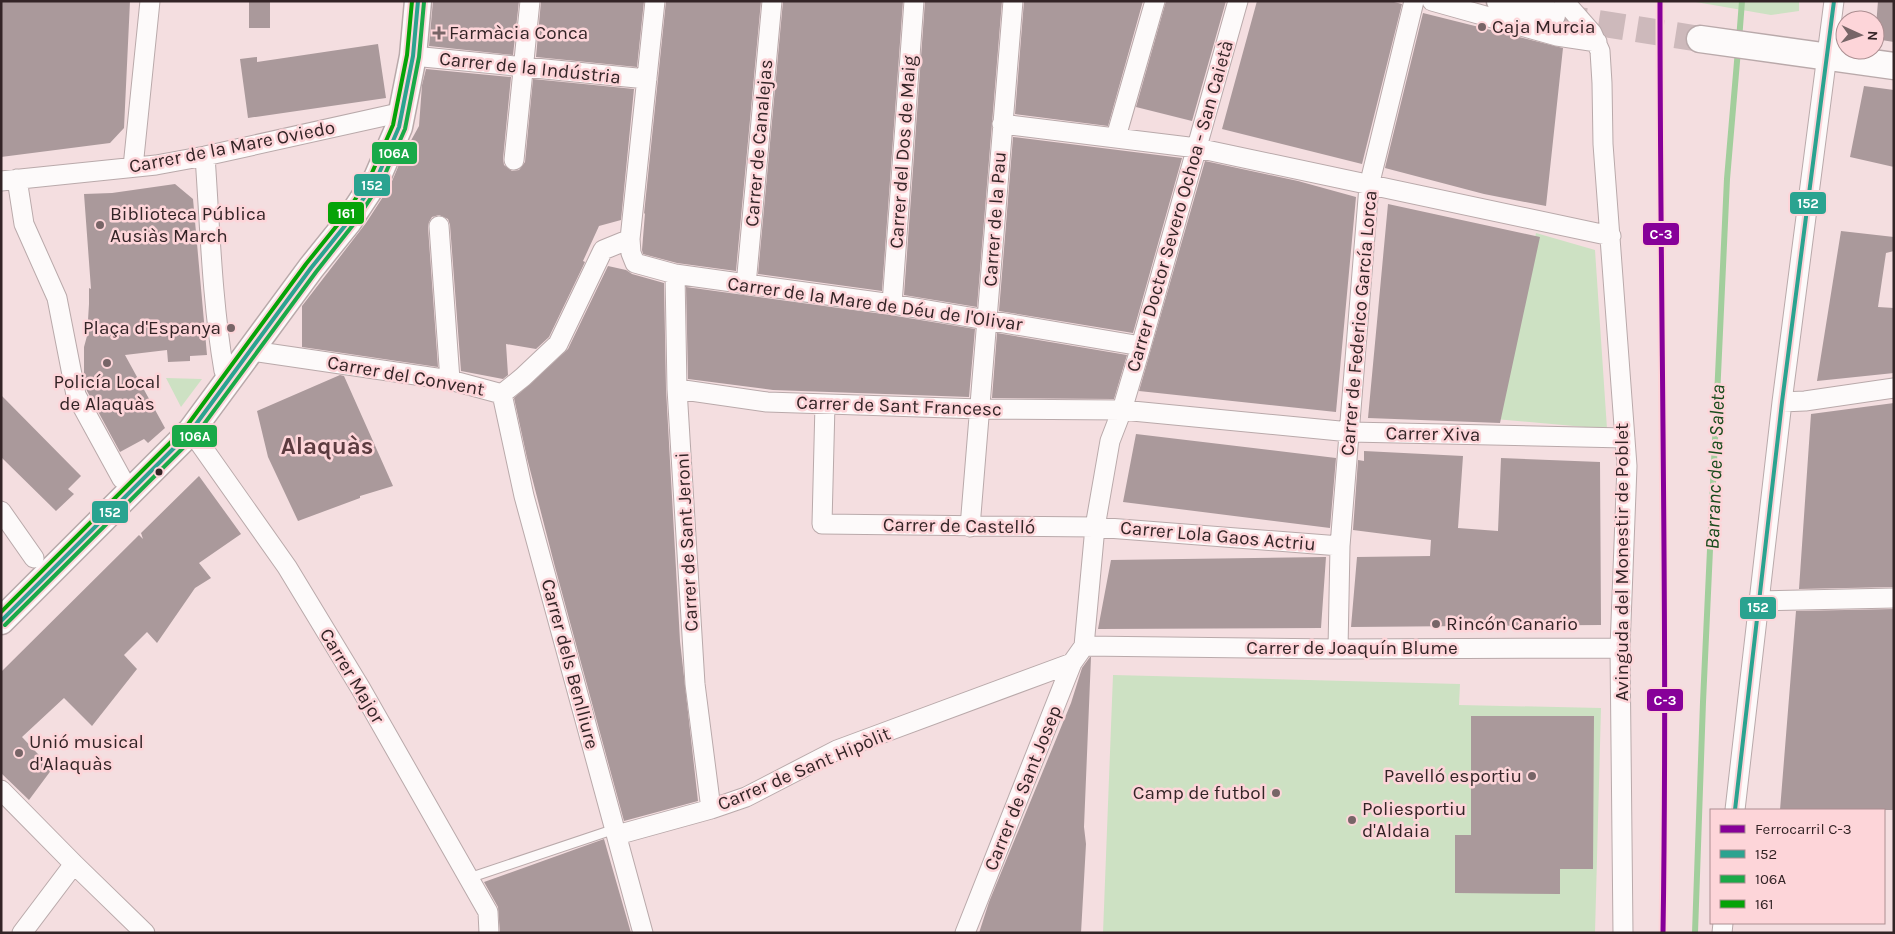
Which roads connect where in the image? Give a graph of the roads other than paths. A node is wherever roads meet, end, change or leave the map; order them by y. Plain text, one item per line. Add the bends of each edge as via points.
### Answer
1 (150, 1) edge
2 (418, 1) edge
3 (530, 1) edge
4 (655, 1) edge
5 (772, 1) edge
6 (914, 1) edge
7 (1013, 1) edge
8 (1155, 1) edge
9 (1238, 1) edge
10 (1414, 1) edge
11 (1432, 1) edge
12 (1500, 1) edge
13 (1834, 1) edge
14 (1558, 8) edge
15 (1700, 39) tunnel mouth
16 (1597, 42) junction
17 (413, 56) junction
18 (1815, 56) junction
19 (1894, 66) edge
20 (524, 68) junction
21 (647, 79) junction
22 (403, 112) junction
23 (1002, 124) junction
24 (1116, 137) junction
25 (1197, 148) junction
26 (205, 156) junction
27 (514, 160) dead end
28 (133, 167) junction
29 (9, 180) edge
30 (1370, 186) junction
31 (439, 226) dead end
32 (1611, 236) junction
33 (630, 239) junction
34 (675, 274) junction
35 (746, 285) junction
36 (892, 304) junction
37 (988, 319) junction
38 (1141, 346) junction
39 (252, 347) junction
40 (224, 371) dead end
41 (450, 380) junction
42 (1894, 388) edge
43 (677, 389) junction
44 (502, 394) junction
45 (1782, 402) junction
46 (825, 404) junction
47 (980, 409) junction
48 (1122, 410) junction
49 (191, 431) junction
50 (1350, 432) junction
51 (1625, 438) junction
52 (122, 479) dead end
53 (1, 512) edge
54 (970, 527) junction
55 (1095, 527) junction
56 (1340, 546) junction
57 (34, 558) dead end
58 (1894, 598) edge
59 (1758, 601) junction
60 (1, 621) edge
61 (1084, 646) junction
62 (1620, 648) junction
63 (1338, 649) junction
64 (1072, 663) junction
65 (1, 790) edge
66 (711, 809) junction
67 (1735, 809) edge
68 (616, 832) junction
69 (74, 864) junction
70 (469, 878) junction
71 (22, 933) edge
72 (145, 933) edge
73 (490, 933) edge
74 (643, 933) edge
75 (965, 933) edge
76 (1623, 933) edge

1 - 28 street
2 - 17 street
3 - 20 street
4 - 21 street
5 - 35 street, Carrer de Canalejas
6 - 36 street, Carrer del Dos de Maig
7 - 23 street, Carrer de la Pau
8 - 24 street
9 - 25 street, Carrer Doctor Severo Ochoa - San Caietà
10 - 30 street, Carrer de Federico García Lorca
11 - 16 street via 1558,36
12 - 14 street
13 - 18 street
14 - 16 street via 1586,25
15 - 18 street
16 - 32 street, Avinguda del Monestir de Poblet
17 - 20 street, Carrer de la Indústria
17 - 22 street
18 - 19 street
18 - 45 street
20 - 21 street, Carrer de la Indústria
20 - 27 street
21 - 33 street
22 - 26 street, Carrer de la Mare Oviedo
22 - 39 street via 377,178 348,222
23 - 24 street
23 - 37 street, Carrer de la Pau
24 - 25 street
25 - 30 street
25 - 38 street, Carrer Doctor Severo Ochoa - San Caietà
26 - 28 street, Carrer de la Mare Oviedo
26 - 40 street
28 - 29 street, Carrer de la Mare Oviedo
29 - 52 street via 24,224 57,298 76,395
30 - 32 street
30 - 50 street, Carrer de Federico García Lorca
31 - 41 street
32 - 51 street, Avinguda del Monestir de Poblet
33 - 34 street, Carrer de la Mare de Déu de l'Olivar via 635,263
33 - 44 street, Carrer del Convent via 603,250 558,344
34 - 35 street, Carrer de la Mare de Déu de l'Olivar
34 - 43 street, Carrer de Sant Jeroni
35 - 36 street, Carrer de la Mare de Déu de l'Olivar
36 - 37 street, Carrer de la Mare de Déu de l'Olivar
37 - 38 street, Carrer de la Mare de Déu de l'Olivar
37 - 47 street, Carrer de la Pau
38 - 48 street, Carrer Doctor Severo Ochoa - San Caietà
39 - 41 street, Carrer del Convent via 259,352
39 - 49 street
41 - 44 street, Carrer del Convent
42 - 45 street
43 - 46 street, Carrer de Sant Francesc via 767,402
43 - 66 street, Carrer de Sant Jeroni via 695,684
44 - 68 street, Carrer dels Benlliure via 524,496
45 - 59 street
46 - 47 street, Carrer de Sant Francesc
46 - 54 street, Carrer de Castelló via 822,524
47 - 48 street, Carrer de Sant Francesc
47 - 54 street, Carrer de la Pau
48 - 50 street, Carrer Xiva
48 - 55 street, Carrer Doctor Severo Ochoa - San Caietà via 1110,441
49 - 60 street
49 - 70 street, Carrer Major via 287,567
50 - 51 street, Carrer Xiva
50 - 56 street, Carrer de Federico García Lorca
51 - 62 street, Avinguda del Monestir de Poblet via 1627,466
53 - 57 street
54 - 55 street, Carrer de Castelló
55 - 56 street, Carrer Lola Gaos Actriu
55 - 61 street, Carrer Doctor Severo Ochoa - San Caietà
56 - 63 street, Carrer de Federico García Lorca
58 - 59 street
59 - 67 street
61 - 63 street, Carrer de Joaquín Blume
61 - 64 street, Carrer de Sant Josep
62 - 63 street, Carrer de Joaquín Blume
62 - 76 street, Avinguda del Monestir de Poblet
64 - 66 street, Carrer de Sant Hipòlit via 836,750 746,797
64 - 75 street, Carrer de Sant Josep
65 - 69 street
66 - 68 street, Carrer de Sant Hipòlit
68 - 70 lane, Carrer de Sant Hipòlit
68 - 74 street, Carrer dels Benlliure
69 - 71 street
69 - 72 street
70 - 73 street, Carrer Major via 488,912

